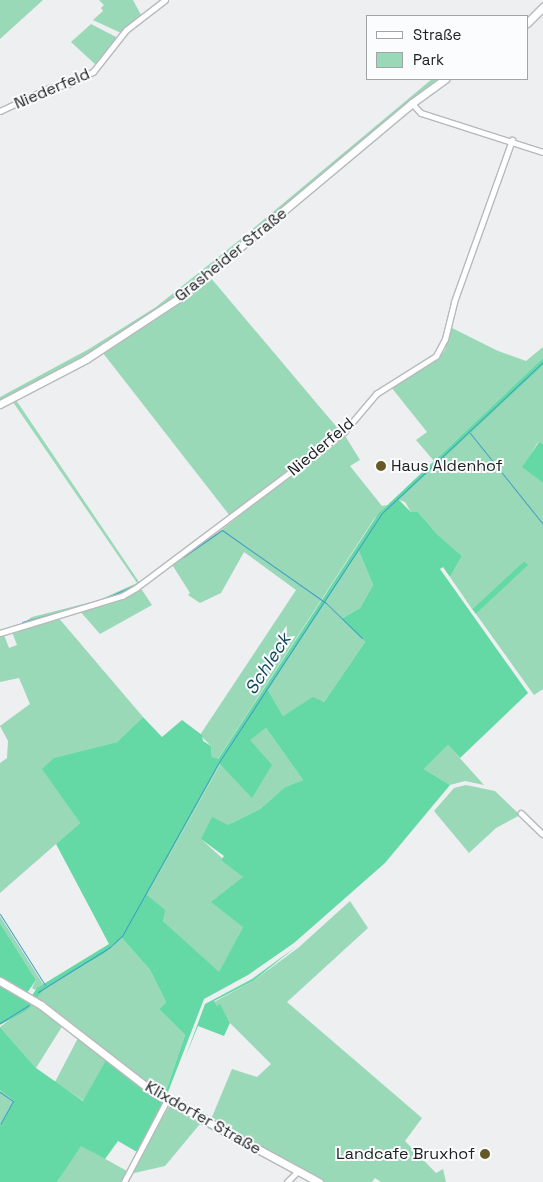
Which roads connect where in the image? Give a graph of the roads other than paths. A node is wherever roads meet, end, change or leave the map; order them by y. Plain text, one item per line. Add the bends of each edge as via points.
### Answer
1 (164, 0) edge
2 (543, 7) edge
3 (528, 22) edge
4 (444, 80) edge
5 (412, 102) junction
6 (0, 111) edge
7 (512, 140) junction
8 (543, 152) edge
9 (0, 404) edge
10 (0, 633) edge
11 (521, 813) dead end
12 (543, 834) edge
13 (0, 981) edge
14 (167, 1100) junction
15 (298, 1171) junction
16 (124, 1182) edge
17 (287, 1182) edge
18 (319, 1182) edge

1 - 6 street, Niederfeld via 126,30 93,72
2 - 3 street
4 - 5 street, Grasheider Straße
5 - 7 street via 422,113
5 - 9 street, Grasheider Straße via 179,298 86,359
7 - 8 street
7 - 10 street, Niederfeld via 454,302 445,339 436,356 376,394 344,432 136,588 122,596
11 - 12 street
13 - 14 street, Klixdorfer Straße via 41,1005
14 - 15 street, Klixdorfer Straße
14 - 16 street
15 - 17 street
15 - 18 street, Klixdorfer Straße

